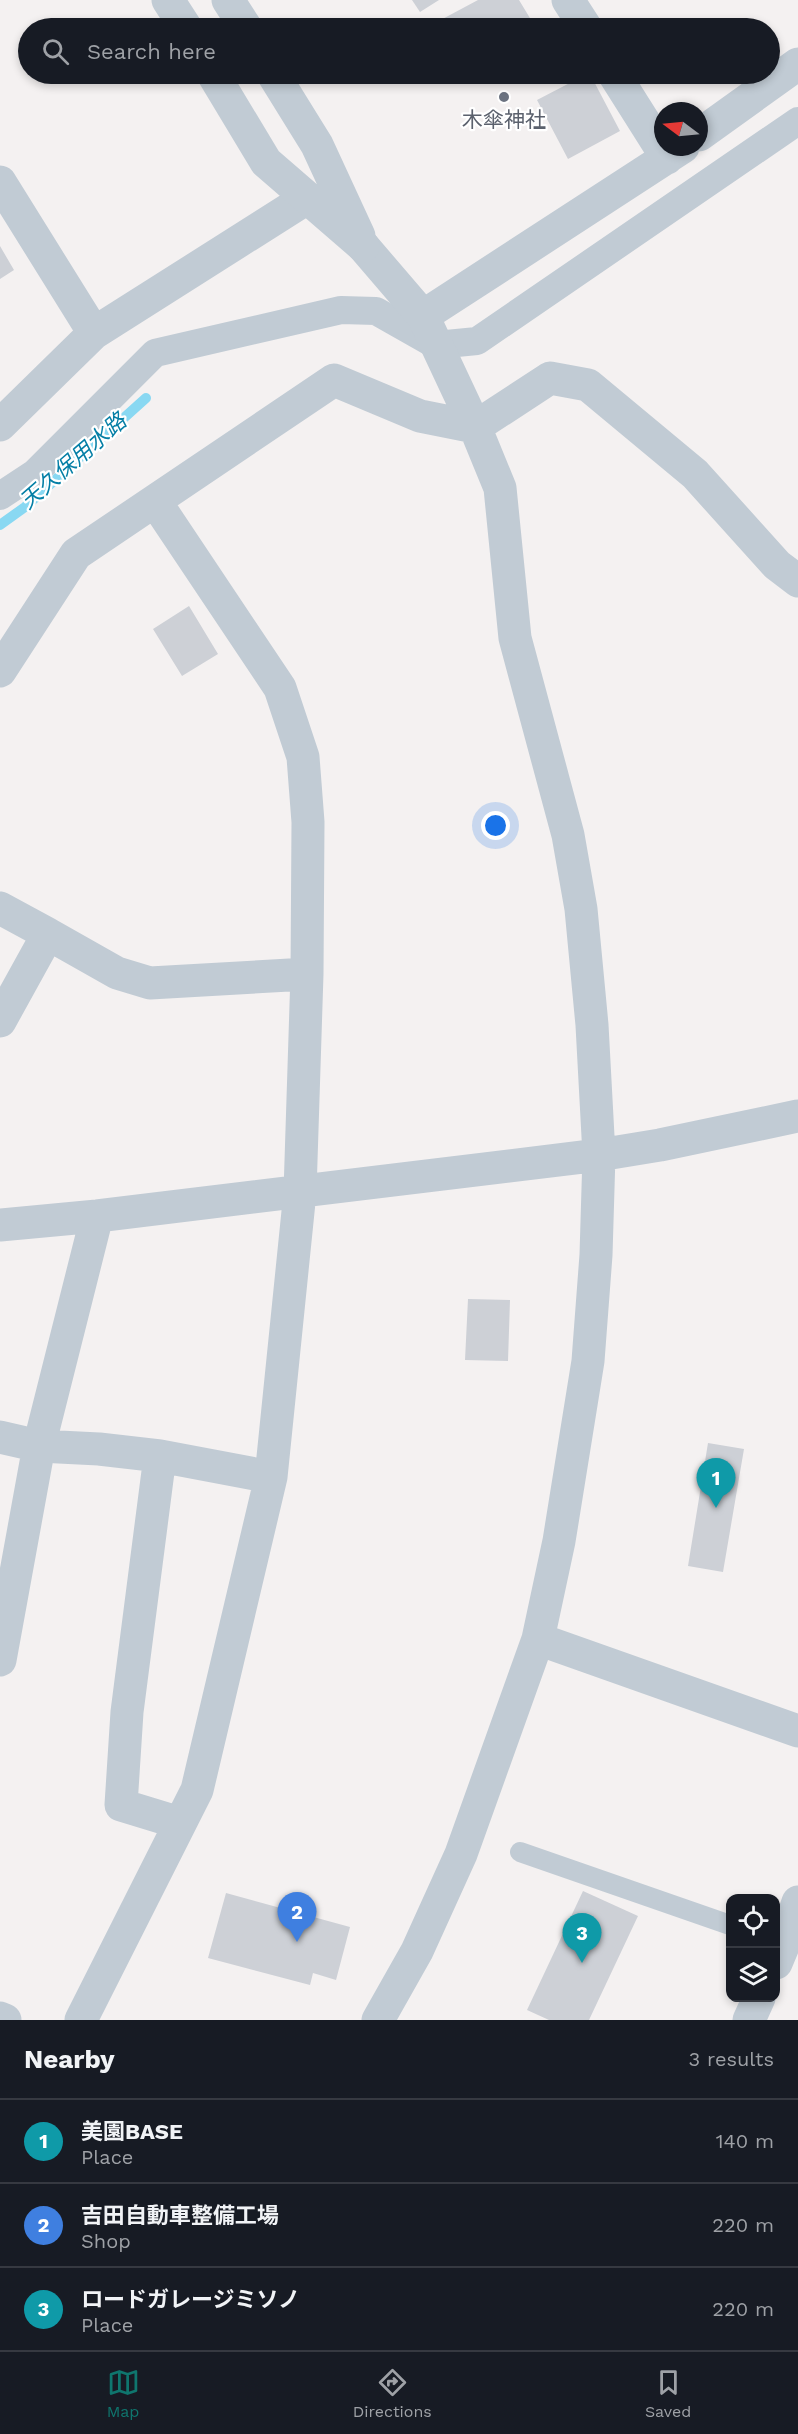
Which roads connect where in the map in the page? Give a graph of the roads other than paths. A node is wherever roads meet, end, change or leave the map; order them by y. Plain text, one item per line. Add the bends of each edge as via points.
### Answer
1 (168, 0) edge
2 (228, 0) edge
3 (568, 0) edge
4 (180, 18) edge
5 (240, 18) edge
6 (580, 18) edge
7 (798, 64) edge
8 (780, 77) edge
9 (219, 84) edge
10 (279, 84) edge
11 (622, 84) edge
12 (770, 84) edge
13 (798, 121) edge
14 (654, 126) edge
15 (708, 129) edge
16 (671, 156) edge
17 (0, 182) edge
18 (307, 198) junction
19 (363, 246) junction
20 (430, 330) junction
21 (94, 333) junction
22 (0, 425) edge
23 (475, 427) junction
24 (0, 496) edge
25 (155, 501) junction
26 (798, 581) edge
27 (0, 671) edge
28 (0, 908) edge
29 (48, 934) junction
30 (307, 974) junction
31 (0, 1021) edge
32 (798, 1116) edge
33 (599, 1155) junction
34 (300, 1192) junction
35 (97, 1216) junction
36 (0, 1225) edge
37 (0, 1437) edge
38 (39, 1446) junction
39 (160, 1456) junction
40 (271, 1477) junction
41 (538, 1639) junction
42 (0, 1660) edge
43 (798, 1731) edge
44 (180, 1823) junction
45 (520, 1852) dead end
46 (798, 1902) edge
47 (726, 1924) edge
48 (778, 1948) edge
49 (757, 2002) edge
50 (0, 2018) edge
51 (5, 2020) edge
52 (81, 2020) edge
53 (378, 2020) edge
54 (749, 2020) edge

1 - 4 street
2 - 5 street
3 - 6 street
7 - 8 street
9 - 18 street via 266,162
10 - 19 street via 317,145
11 - 14 street
12 - 15 street
13 - 20 street via 477,341
16 - 20 street
17 - 21 street
18 - 19 street
18 - 21 street
19 - 20 street
20 - 23 street
20 - 24 street via 376,311 341,310 155,353 35,473
21 - 22 street
23 - 25 street via 420,416 334,380
23 - 26 street via 550,378 588,385 695,474 777,565
23 - 33 street via 500,488 515,638 570,846 591,1014
25 - 27 street via 76,554
25 - 30 street via 280,688 303,756 308,822
28 - 29 street
29 - 30 street via 117,973 150,983
29 - 31 street
30 - 34 street
32 - 33 street
33 - 34 street
33 - 41 street via 588,1361 559,1541
34 - 35 street
34 - 40 street
35 - 36 street
35 - 38 street
37 - 38 street
38 - 39 street
38 - 42 street
39 - 40 street
39 - 44 street via 127,1712 121,1805
40 - 44 street via 197,1790
41 - 43 street
41 - 53 street via 460,1854 417,1952
44 - 52 street
45 - 47 lane
46 - 48 street
49 - 54 street
50 - 51 street

